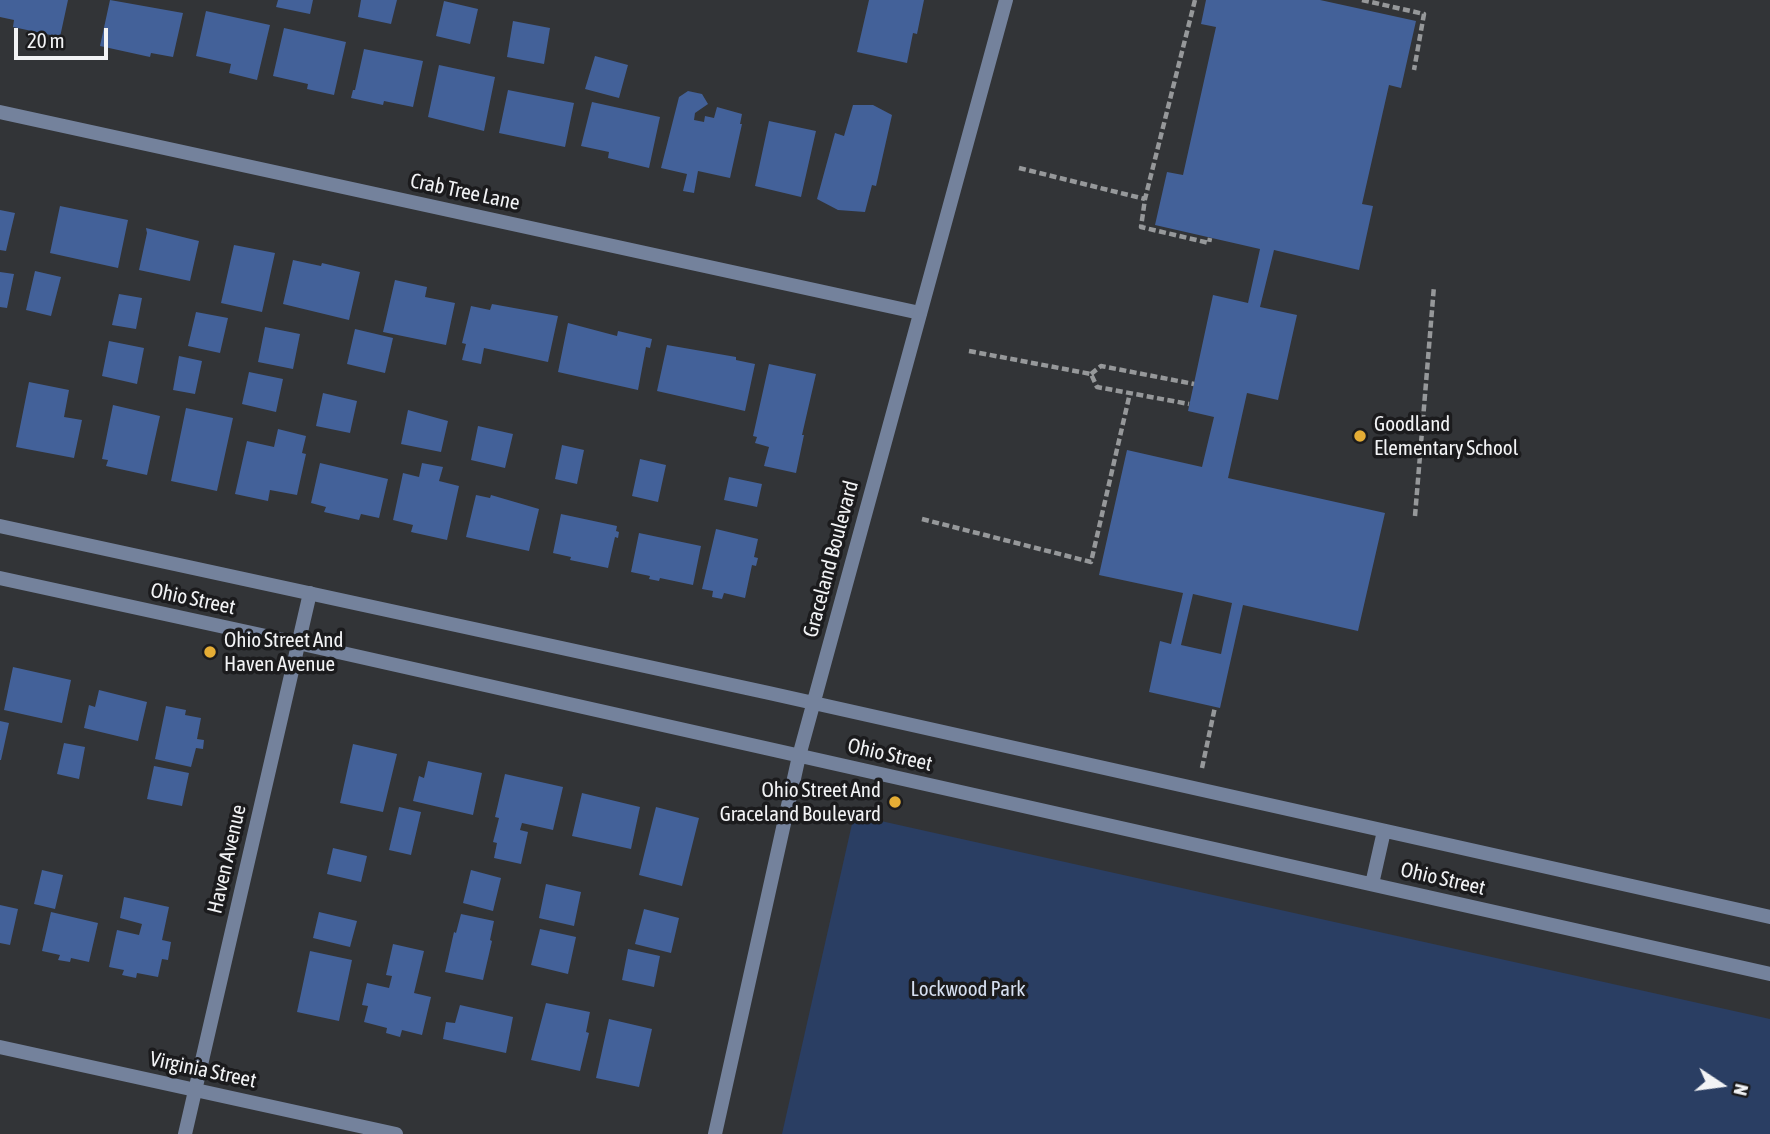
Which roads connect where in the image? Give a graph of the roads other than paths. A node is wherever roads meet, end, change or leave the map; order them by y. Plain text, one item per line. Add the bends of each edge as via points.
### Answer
1 (1006, 0) edge
2 (0, 112) edge
3 (920, 313) junction
4 (0, 526) edge
5 (0, 578) edge
6 (310, 593) junction
7 (298, 643) junction
8 (814, 703) junction
9 (799, 756) junction
10 (1384, 831) junction
11 (1372, 884) junction
12 (1770, 917) edge
13 (1770, 974) edge
14 (0, 1047) edge
15 (195, 1090) junction
16 (185, 1134) edge
17 (397, 1134) edge
18 (715, 1134) edge

1 - 3 street, Graceland Boulevard
2 - 3 street, Crab Tree Lane
3 - 8 street, Graceland Boulevard
4 - 6 street, Ohio Street
5 - 7 street, Ohio Street
6 - 7 street, Haven Avenue
6 - 8 street, Ohio Street
7 - 9 street, Ohio Street
7 - 15 street, Haven Avenue
8 - 9 street, Graceland Boulevard
8 - 10 street, Ohio Street
9 - 11 street, Ohio Street
9 - 18 street, Graceland Boulevard
10 - 11 street
10 - 12 street, Ohio Street
11 - 13 street, Ohio Street
14 - 15 street, Virginia Street
15 - 16 street, Haven Avenue
15 - 17 street, Virginia Street

